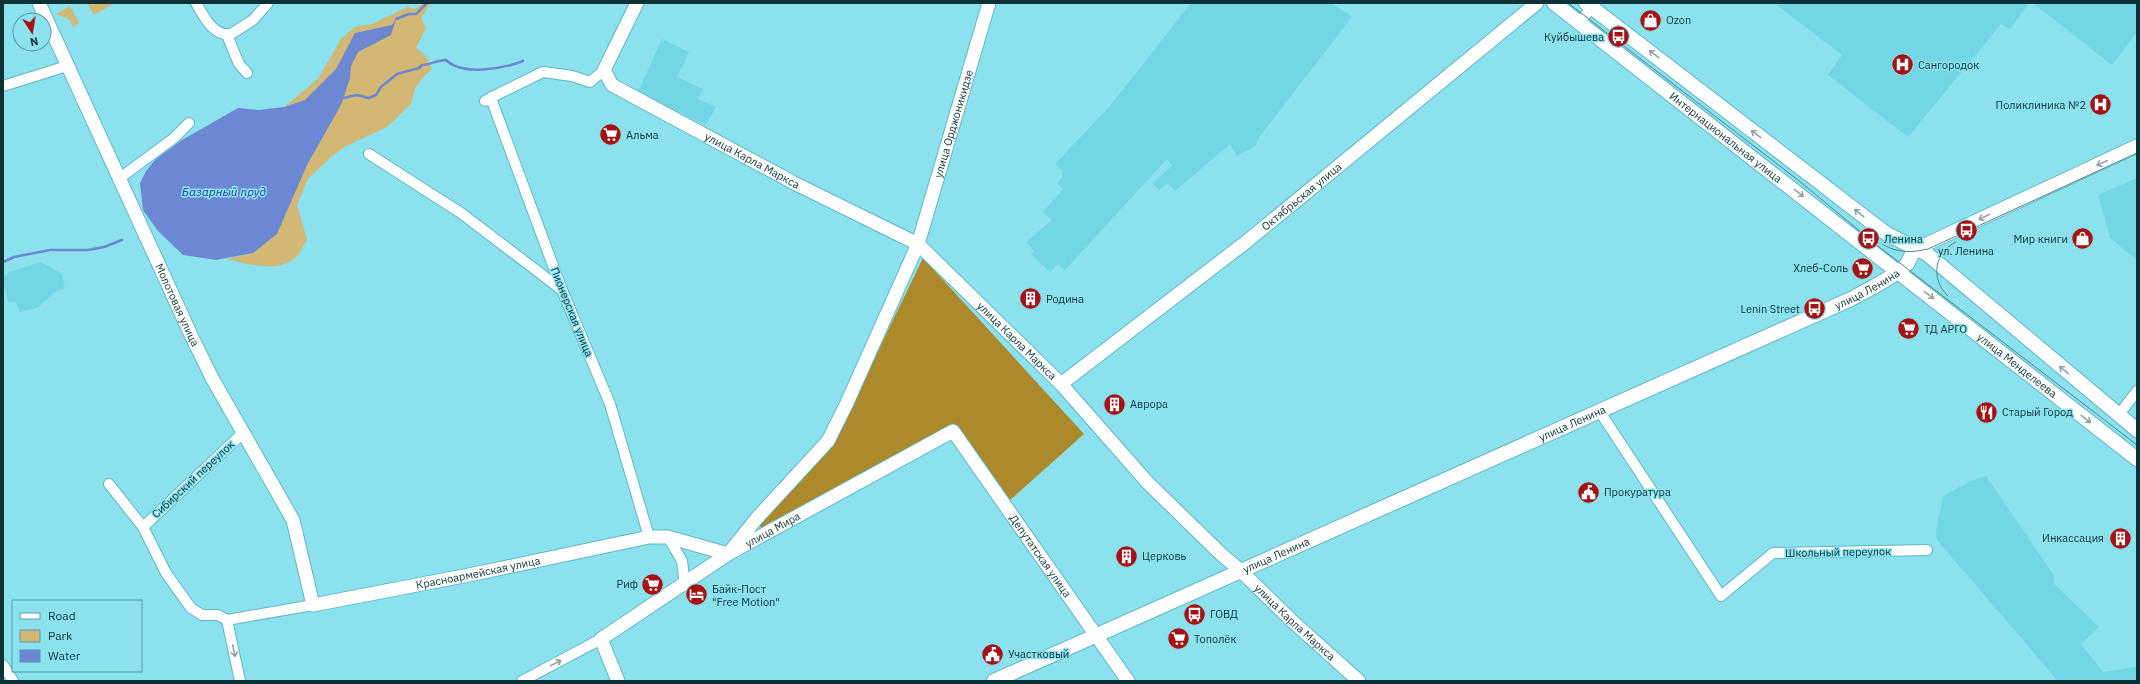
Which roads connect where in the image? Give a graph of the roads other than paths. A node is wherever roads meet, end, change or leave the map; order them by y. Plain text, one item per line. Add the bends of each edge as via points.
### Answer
1 (39, 3) edge
2 (196, 3) edge
3 (268, 3) edge
4 (637, 3) edge
5 (989, 3) edge
6 (1537, 3) edge
7 (1554, 3) edge
8 (1591, 5) edge
9 (1580, 22) junction
10 (227, 35) junction
11 (68, 66) junction
12 (604, 70) junction
13 (247, 72) dead end
14 (3, 86) edge
15 (189, 123) dead end
16 (2137, 146) edge
17 (369, 154) dead end
18 (120, 178) junction
19 (918, 244) junction
20 (1916, 249) junction
21 (1898, 272) junction
22 (562, 290) junction
23 (1060, 384) junction
24 (2137, 391) edge
25 (2124, 408) dead end
26 (1600, 412) junction
27 (2137, 430) edge
28 (244, 432) junction
29 (953, 432) joint
30 (2137, 459) edge
31 (108, 484) dead end
32 (142, 527) junction
33 (668, 537) junction
34 (649, 538) junction
35 (1927, 550) dead end
36 (728, 554) junction
37 (1240, 570) junction
38 (685, 585) junction
39 (313, 605) junction
40 (227, 620) junction
41 (1095, 635) junction
42 (601, 639) junction
43 (3, 665) edge
44 (13, 681) edge
45 (240, 681) edge
46 (522, 681) edge
47 (618, 681) edge
48 (994, 681) edge
49 (1128, 681) edge
50 (1359, 681) edge

1 - 11 street, Молотовая улица
2 - 10 street via 214,30
3 - 10 street via 253,20
4 - 12 street
5 - 19 street, улица Орджоникидзе
6 - 23 street, Октябрьская улица via 1246,242
7 - 9 main road, Интернациональная улица
8 - 9 street
20 -> 8 main road, Интернациональная улица via 1875,225
9 -> 21 main road, Интернациональная улица
10 - 13 street via 240,64
11 - 14 street
11 - 18 street, Молотовая улица
12 - 19 street, улица Карла Маркса via 612,85 763,167
12 - 22 street, Пионерская улица via 590,82 572,76 543,72 488,99 492,101
15 - 18 street via 174,138
16 -> 20 street
17 - 22 street via 461,213
18 - 28 street, Молотовая улица via 191,335 212,378
19 - 23 street, улица Карла Маркса
19 - 36 street, улица Орджоникидзе via 828,440
20 - 21 main road, улица Ленина via 1911,252 1907,264
27 -> 20 main road via 1927,254
21 - 26 main road, улица Ленина via 1852,299
21 -> 30 main road, улица Менделеева
22 - 34 street, Пионерская улица via 610,404
23 - 37 street, улица Карла Маркса via 1148,483
24 - 25 street
26 - 35 street, Школьный переулок via 1721,596 1773,553
26 - 37 main road, улица Ленина
28 - 32 street, Сибирский переулок
28 - 39 street, Молотовая улица via 293,520
29 - 36 street, улица Мира
29 - 41 street, Депутатская улица
31 - 32 street
32 - 40 street via 166,573 192,608 202,615 218,615
33 - 34 street, Красноармейская улица
33 - 36 street, Красноармейская улица
33 - 38 street via 682,561
34 - 39 street, Красноармейская улица
36 - 38 street, улица Мира
37 - 41 main road, улица Ленина
37 - 50 street, улица Карла Маркса
38 - 42 street, улица Мира
39 - 40 street, Красноармейская улица
40 -> 45 street
41 - 48 main road, улица Ленина
41 - 49 street, Депутатская улица
46 -> 42 street
42 - 47 street
43 - 44 street

